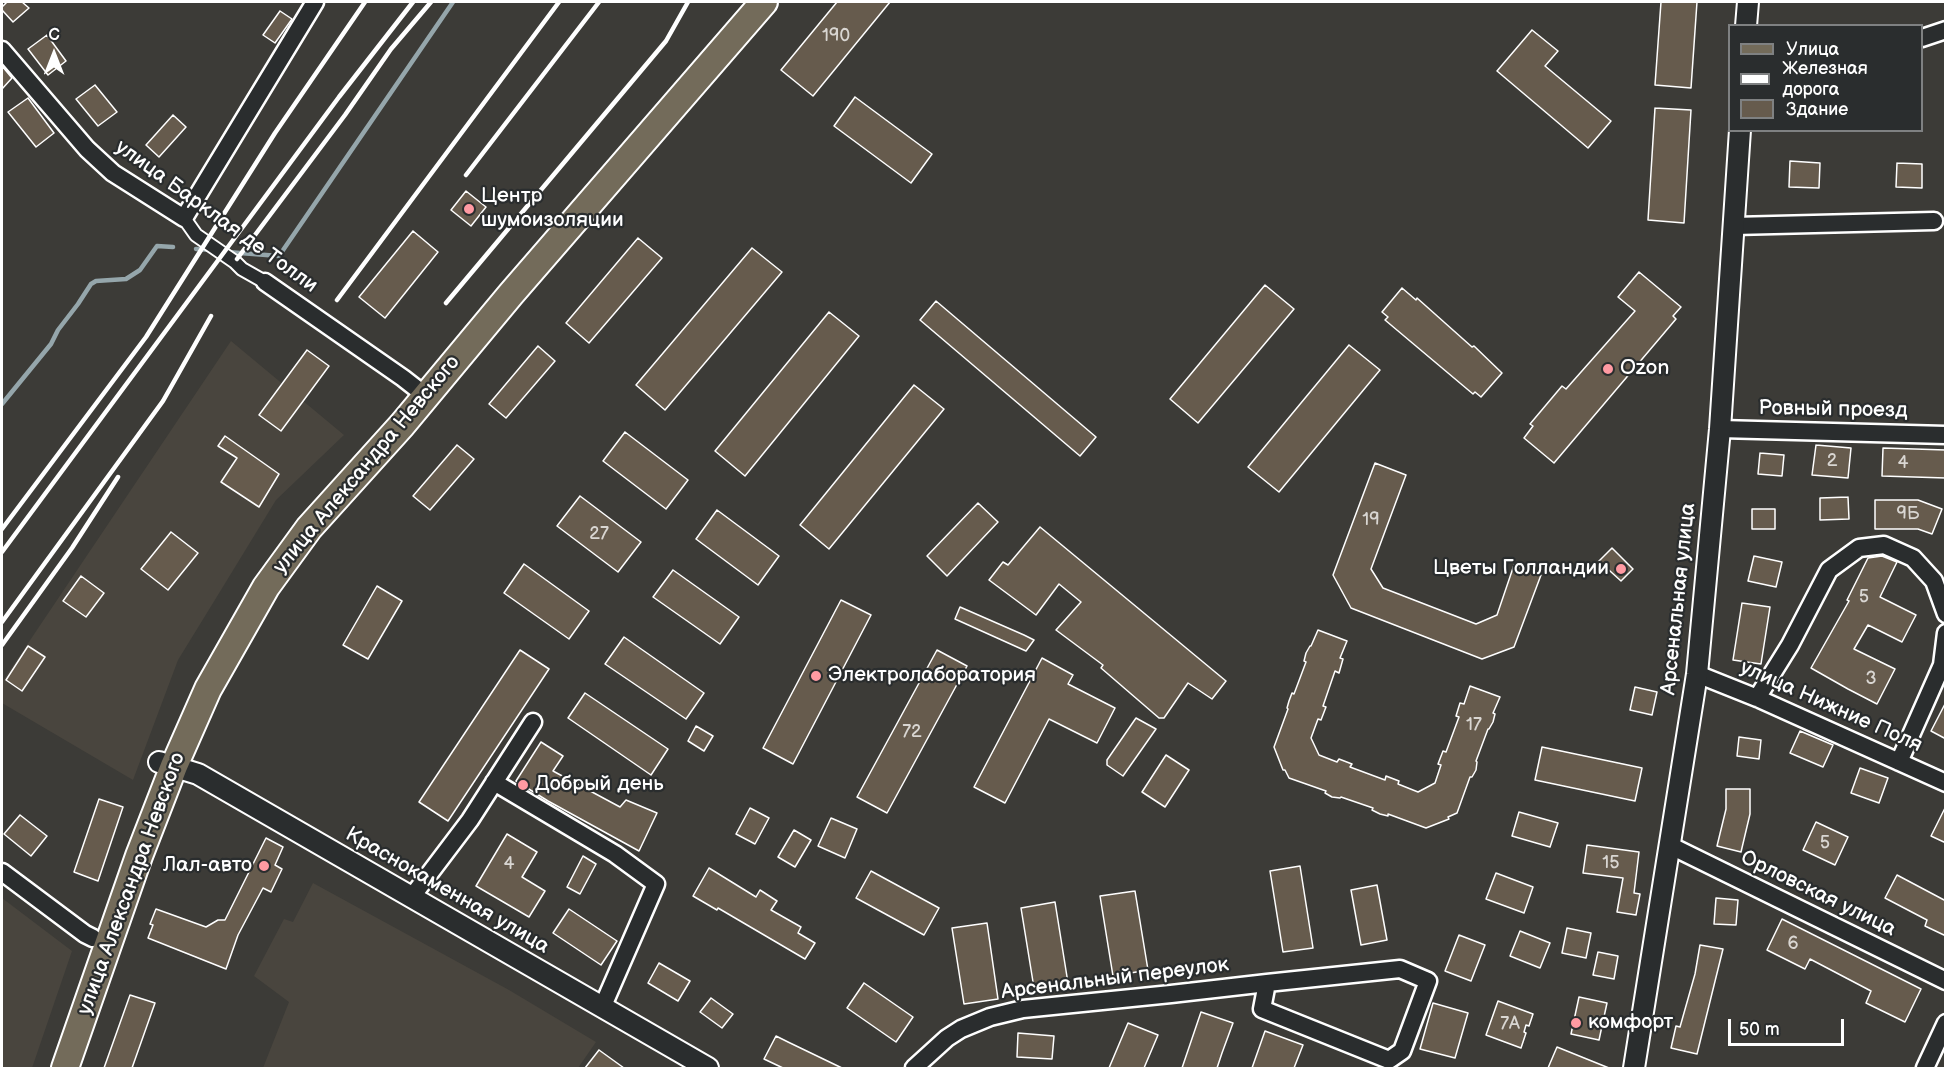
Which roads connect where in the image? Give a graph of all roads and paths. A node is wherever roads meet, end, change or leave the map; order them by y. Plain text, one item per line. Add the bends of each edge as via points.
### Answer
1 (315, 2) edge
2 (745, 2) edge
3 (764, 2) edge
4 (1748, 2) edge
5 (1746, 24) edge
6 (1946, 30) edge
7 (1923, 38) edge
8 (2, 50) edge
9 (1740, 132) edge
10 (184, 218) junction
11 (1934, 221) dead end
12 (1734, 226) junction
13 (265, 282) joint
14 (420, 392) junction
15 (1720, 429) junction
16 (1946, 435) edge
17 (1946, 614) edge
18 (1946, 633) edge
19 (1697, 674) junction
20 (1757, 698) junction
21 (533, 722) dead end
22 (1899, 762) junction
23 (167, 764) junction
24 (494, 782) junction
25 (1946, 783) edge
26 (1671, 846) junction
27 (2, 872) edge
28 (411, 898) junction
29 (93, 938) junction
30 (1946, 981) edge
31 (1267, 983) junction
32 (602, 1008) junction
33 (1946, 1023) edge
34 (51, 1068) edge
35 (65, 1068) edge
36 (708, 1068) edge
37 (914, 1068) edge
38 (1634, 1068) edge
39 (1925, 1068) edge

1 - 10 street
2 - 14 main road via 574,194
3 - 14 main road, улица Александра Невского via 504,303
4 - 5 street
6 - 7 street
8 - 10 street, улица Барклая де Толли via 87,149 113,172
9 - 12 street, Арсенальная улица
10 - 13 street, улица Барклая де Толли via 196,235
11 - 12 street
12 - 15 street, Арсенальная улица
13 - 14 street, улица Барклая де Толли
14 - 23 main road, улица Александра Невского via 381,449 309,528 266,587
15 - 16 street, Ровный проезд
15 - 19 street, Арсенальная улица
17 - 20 street via 1934,581 1913,558 1884,545 1859,548 1829,570
18 - 22 street via 1942,665
19 - 20 street, улица Нижние Поля
19 - 26 street, Арсенальная улица
20 - 22 street, улица Нижние Поля
21 - 24 street
22 - 25 street, улица Нижние Поля
23 - 28 street, Краснокаменная улица via 198,774
23 - 29 main road, улица Александра Невского
23 - 35 main road, улица Александра Невского
24 - 28 street
24 - 32 street via 615,854 656,884
26 - 30 street, Орловская улица
26 - 38 street, Арсенальная улица
27 - 29 street, улица Александра Невского
28 - 32 street, Краснокаменная улица
29 - 34 main road, улица Александра Невского
31 - 31 street, Арсенальный переулок via 1262,1009 1389,1060 1402,1051 1428,981 1400,969
31 - 37 street, Арсенальный переулок via 1023,1009 961,1029
32 - 36 street, Краснокаменная улица
33 - 39 street

